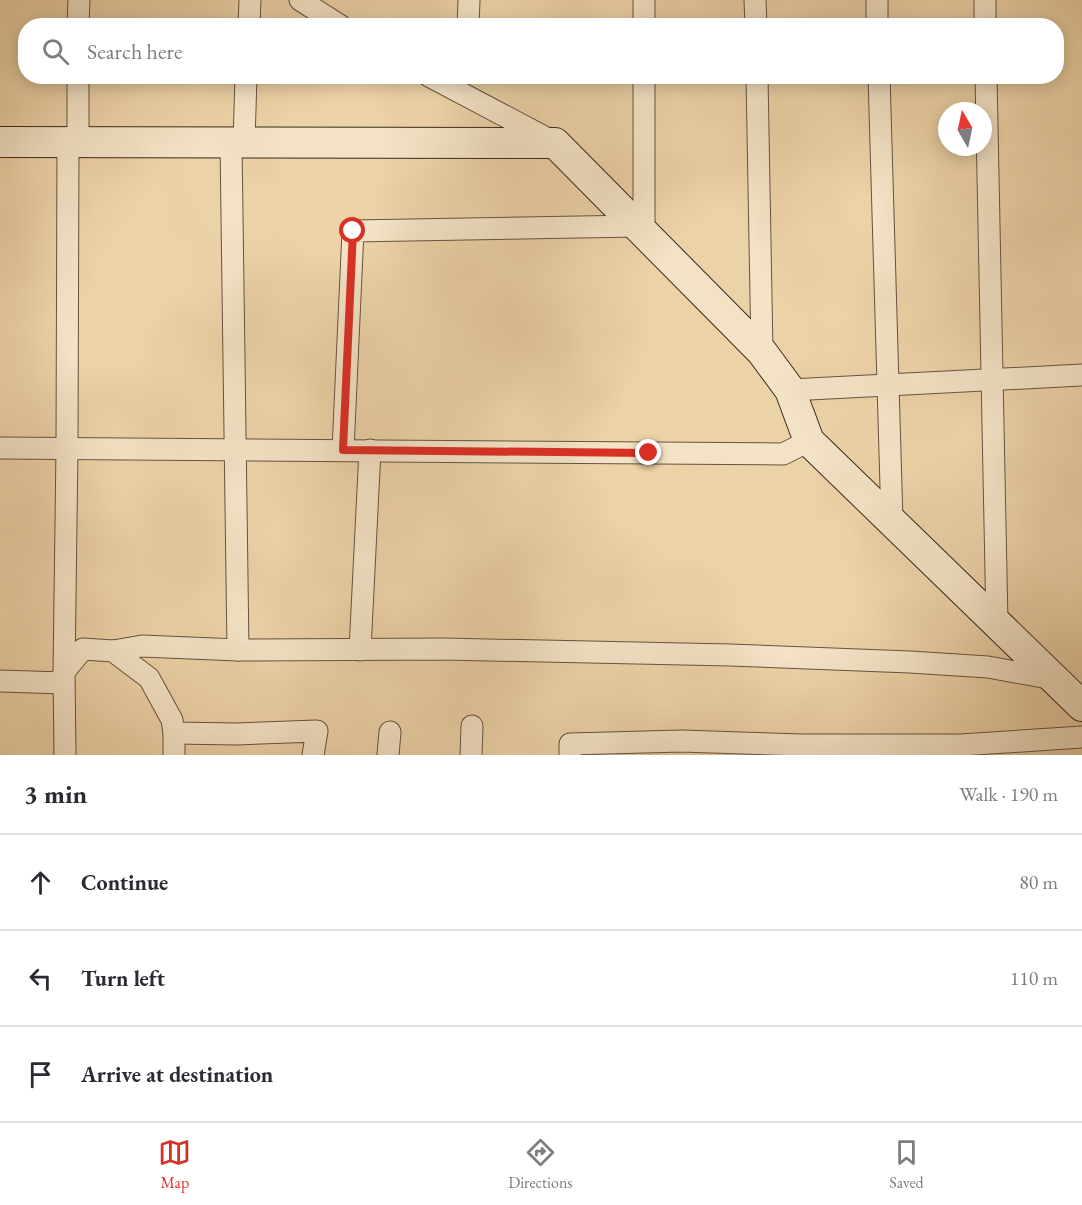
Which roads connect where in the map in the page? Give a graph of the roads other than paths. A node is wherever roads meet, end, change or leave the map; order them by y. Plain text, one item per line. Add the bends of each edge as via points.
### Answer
1 (78, 0) edge
2 (250, 0) edge
3 (300, 0) edge
4 (469, 0) edge
5 (644, 0) edge
6 (755, 0) edge
7 (877, 0) edge
8 (985, 0) edge
9 (78, 18) edge
10 (249, 18) edge
11 (328, 18) edge
12 (468, 18) edge
13 (644, 18) edge
14 (756, 18) edge
15 (878, 18) edge
16 (985, 18) edge
17 (77, 84) edge
18 (245, 84) edge
19 (645, 84) edge
20 (757, 84) edge
21 (879, 84) edge
22 (986, 84) edge
23 (465, 86) edge
24 (0, 142) edge
25 (73, 142) junction
26 (237, 142) junction
27 (555, 143) junction
28 (641, 229) junction
29 (762, 352) junction
30 (1082, 375) edge
31 (991, 379) junction
32 (887, 385) junction
33 (790, 390) junction
34 (809, 441) junction
35 (0, 448) edge
36 (67, 448) junction
37 (235, 450) junction
38 (343, 450) junction
39 (370, 450) junction
40 (892, 521) junction
41 (997, 623) junction
42 (238, 650) junction
43 (360, 650) junction
44 (113, 651) junction
45 (64, 677) junction
46 (1054, 679) junction
47 (0, 681) edge
48 (1082, 706) edge
49 (472, 726) dead end
50 (390, 732) dead end
51 (174, 733) junction
52 (1082, 737) edge
53 (645, 749) edge
54 (65, 755) edge
55 (174, 755) edge
56 (313, 755) edge
57 (388, 755) edge
58 (471, 755) edge
59 (570, 755) edge

1 - 9 street
2 - 10 street
3 - 11 street
4 - 12 street
5 - 13 street
6 - 14 street
7 - 15 street
8 - 16 street
17 - 25 street
18 - 26 street
19 - 28 street
20 - 29 street
21 - 32 street
22 - 31 street
23 - 27 street
24 - 25 main road
25 - 26 main road
25 - 36 street
26 - 27 main road
26 - 37 street
27 - 28 main road
28 - 29 main road
28 - 38 street via 353,231
29 - 33 main road
30 - 31 street
31 - 32 street
31 - 41 street
32 - 33 street
32 - 40 street
33 - 34 main road
34 - 39 street via 783,454
34 - 40 main road
35 - 36 street
36 - 37 street
36 - 45 street
37 - 38 street
37 - 42 street
38 - 39 street
39 - 43 street
40 - 41 main road
41 - 46 main road
42 - 43 street
42 - 44 street via 142,646
43 - 46 street via 730,655 910,662 988,668
44 - 45 street via 83,650
44 - 51 street via 149,678 172,720
45 - 47 street
45 - 54 street
46 - 48 main road
49 - 58 street
50 - 57 street
51 - 55 street
51 - 56 street via 316,731
52 - 53 street via 961,745 682,741
53 - 59 street via 570,744

